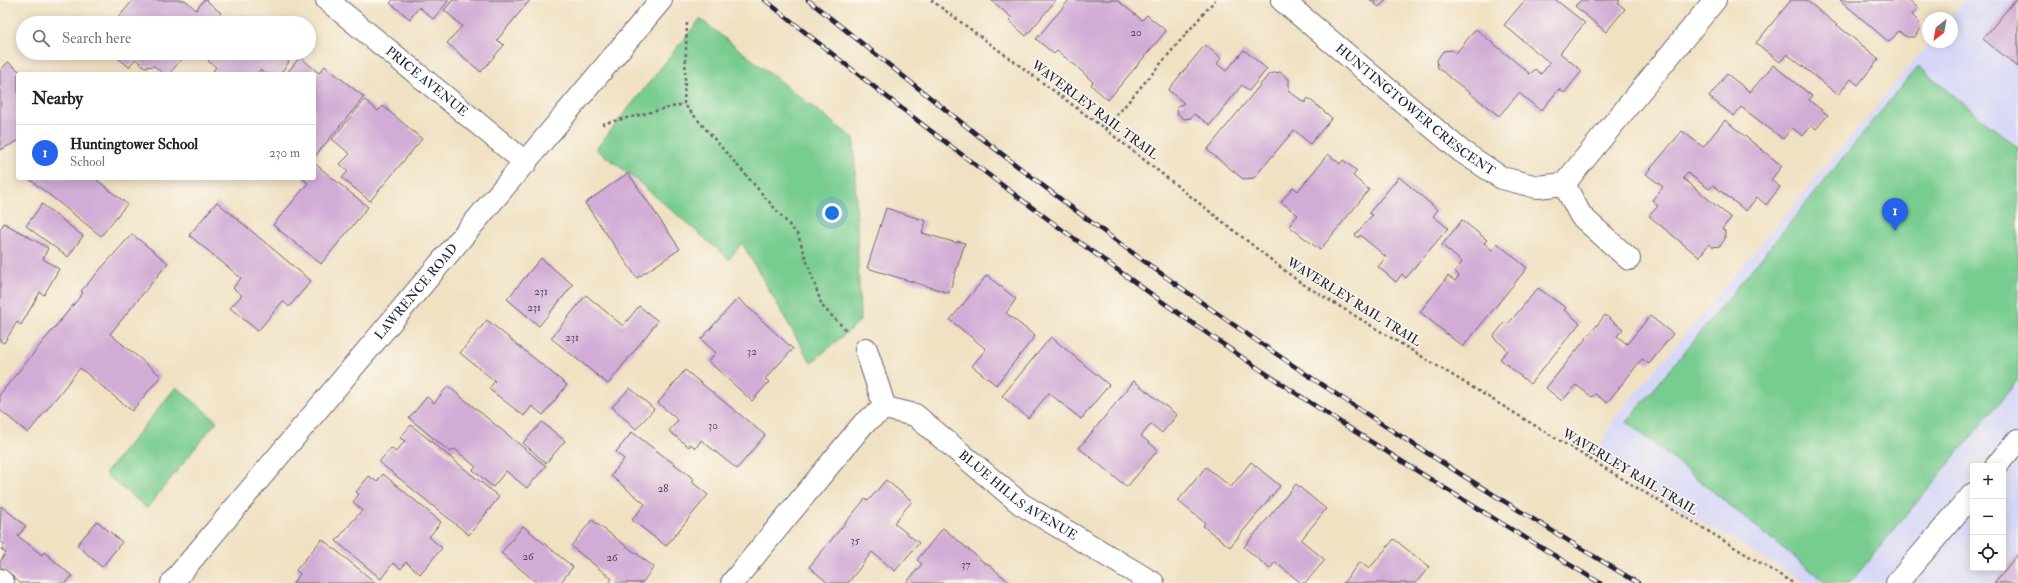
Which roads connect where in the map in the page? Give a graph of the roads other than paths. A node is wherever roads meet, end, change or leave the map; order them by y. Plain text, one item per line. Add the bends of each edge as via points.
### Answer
1 (328, 0) edge
2 (661, 0) edge
3 (1282, 0) edge
4 (1715, 0) edge
5 (526, 163) junction
6 (1564, 184) junction
7 (1630, 260) dead end
8 (866, 349) road end
9 (885, 408) junction
10 (2018, 440) edge
11 (1999, 463) edge
12 (1970, 498) edge
13 (0, 580) edge
14 (3, 583) edge
15 (172, 583) edge
16 (732, 583) edge
17 (1153, 583) edge
18 (1897, 583) edge

1 - 5 street, PRICE AVENUE
2 - 5 street, LAWRENCE ROAD
3 - 6 street, HUNTINGTOWER CRESCENT via 1467,155 1502,178 1537,188
4 - 6 street
5 - 15 street, LAWRENCE ROAD
6 - 7 street via 1581,216
8 - 9 street
9 - 16 street via 864,423
9 - 17 street, BLUE HILLS AVENUE via 915,415 1021,504
10 - 11 street
12 - 18 street
13 - 14 street

